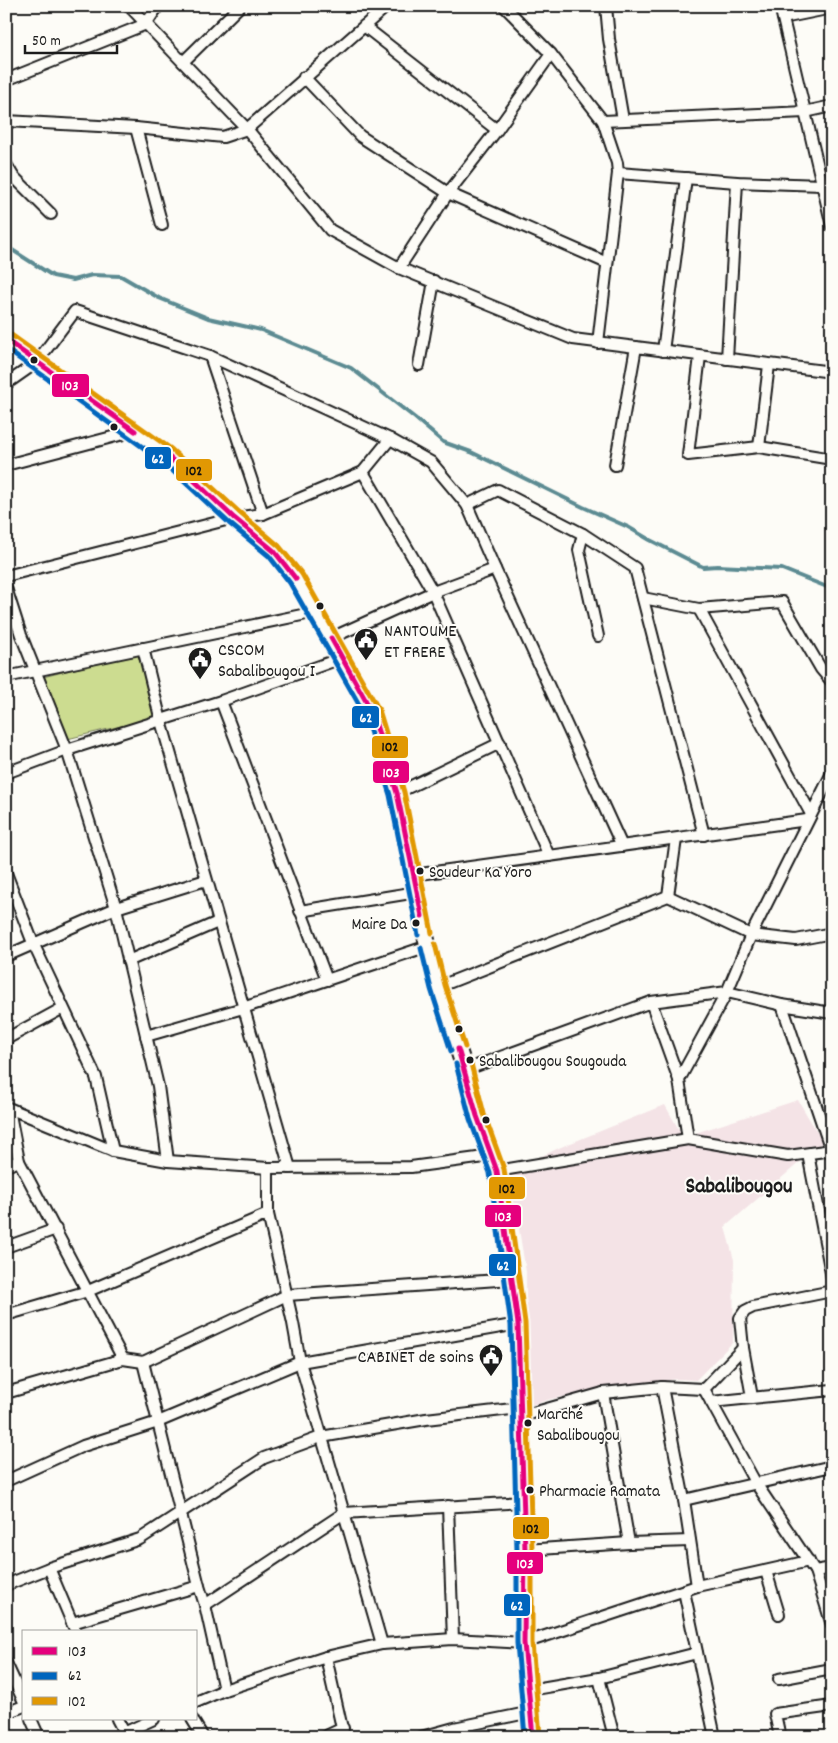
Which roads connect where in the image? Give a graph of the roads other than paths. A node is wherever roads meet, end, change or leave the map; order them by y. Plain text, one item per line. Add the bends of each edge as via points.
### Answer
1 (129, 6) edge
2 (158, 6) edge
3 (240, 6) edge
4 (387, 6) edge
5 (504, 6) edge
6 (606, 6) edge
7 (780, 6) edge
8 (832, 8) edge
9 (513, 11) edge
10 (783, 18) junction
11 (146, 24) junction
12 (364, 26) junction
13 (551, 54) junction
14 (183, 62) junction
15 (304, 77) junction
16 (6, 80) edge
17 (832, 106) edge
18 (805, 112) junction
19 (623, 120) junction
20 (6, 121) edge
21 (603, 121) junction
22 (136, 128) junction
23 (247, 128) junction
24 (497, 130) junction
25 (6, 164) edge
26 (618, 173) junction
27 (686, 178) junction
28 (737, 182) junction
29 (822, 185) junction
30 (448, 193) junction
31 (51, 214) dead end
32 (162, 225) dead end
33 (832, 226) edge
34 (607, 263) junction
35 (399, 268) junction
36 (434, 281) junction
37 (6, 340) edge
38 (598, 342) junction
39 (636, 348) junction
40 (663, 351) junction
41 (210, 356) junction
42 (700, 356) junction
43 (727, 359) junction
44 (36, 363) junction
45 (419, 365) dead end
46 (769, 365) junction
47 (832, 372) edge
48 (6, 384) edge
49 (136, 432) junction
50 (390, 438) junction
51 (759, 447) junction
52 (832, 459) edge
53 (6, 465) edge
54 (615, 465) dead end
55 (363, 472) junction
56 (467, 505) junction
57 (264, 514) junction
58 (234, 518) junction
59 (582, 534) junction
60 (495, 569) junction
61 (6, 576) edge
62 (6, 588) edge
63 (433, 592) junction
64 (643, 598) junction
65 (699, 609) junction
66 (316, 612) junction
67 (598, 636) dead end
68 (331, 638) junction
69 (143, 648) junction
70 (342, 658) junction
71 (35, 670) junction
72 (6, 677) edge
73 (832, 682) edge
74 (221, 700) junction
75 (160, 720) junction
76 (500, 743) junction
77 (67, 750) junction
78 (6, 773) edge
79 (832, 773) edge
80 (397, 794) junction
81 (809, 817) junction
82 (704, 835) junction
83 (676, 839) junction
84 (622, 846) junction
85 (549, 856) junction
86 (6, 873) edge
87 (413, 875) junction
88 (206, 880) junction
89 (9, 888) edge
90 (417, 892) junction
91 (668, 896) junction
92 (116, 908) junction
93 (300, 911) junction
94 (218, 922) junction
95 (832, 933) edge
96 (751, 935) junction
97 (32, 944) junction
98 (428, 946) junction
99 (6, 956) edge
100 (128, 961) junction
101 (327, 980) junction
102 (438, 987) junction
103 (727, 992) junction
104 (651, 1002) junction
105 (782, 1005) junction
106 (63, 1008) junction
107 (244, 1008) junction
108 (832, 1013) edge
109 (146, 1036) junction
110 (6, 1039) edge
111 (465, 1070) junction
112 (679, 1080) junction
113 (8, 1108) edge
114 (688, 1139) junction
115 (832, 1150) edge
116 (112, 1151) junction
117 (808, 1154) junction
118 (19, 1161) junction
119 (168, 1162) junction
120 (495, 1164) junction
121 (6, 1166) edge
122 (268, 1168) junction
123 (290, 1168) junction
124 (268, 1214) junction
125 (56, 1229) junction
126 (6, 1247) edge
127 (832, 1278) edge
128 (512, 1279) junction
129 (88, 1291) junction
130 (832, 1291) edge
131 (287, 1295) junction
132 (6, 1316) edge
133 (518, 1324) junction
134 (743, 1348) junction
135 (123, 1359) junction
136 (143, 1362) junction
137 (300, 1362) junction
138 (662, 1387) junction
139 (704, 1389) junction
140 (832, 1390) edge
141 (6, 1393) edge
142 (603, 1393) junction
143 (752, 1398) junction
144 (711, 1402) junction
145 (521, 1412) junction
146 (158, 1422) junction
147 (321, 1438) junction
148 (832, 1466) edge
149 (6, 1481) edge
150 (755, 1482) junction
151 (684, 1500) junction
152 (523, 1502) junction
153 (448, 1506) junction
154 (344, 1513) junction
155 (181, 1514) junction
156 (690, 1542) junction
157 (629, 1543) junction
158 (525, 1550) junction
159 (809, 1561) junction
160 (49, 1568) junction
161 (832, 1568) edge
162 (766, 1571) junction
163 (815, 1571) junction
164 (6, 1585) edge
165 (198, 1586) junction
166 (697, 1586) junction
167 (684, 1591) junction
168 (205, 1604) junction
169 (779, 1614) dead end
170 (831, 1622) edge
171 (74, 1627) edge
172 (452, 1638) junction
173 (524, 1643) junction
174 (382, 1644) junction
175 (696, 1653) junction
176 (326, 1657) junction
177 (6, 1663) edge
178 (832, 1669) edge
179 (599, 1678) junction
180 (779, 1680) dead end
181 (224, 1690) junction
182 (529, 1690) junction
183 (22, 1698) edge
184 (198, 1701) edge
185 (832, 1706) edge
186 (22, 1707) edge
187 (531, 1712) junction
188 (6, 1713) edge
189 (31, 1720) edge
190 (118, 1720) edge
191 (152, 1720) edge
192 (193, 1720) edge
193 (343, 1732) edge
194 (121, 1735) edge
195 (39, 1737) edge
196 (203, 1737) edge
197 (324, 1737) edge
198 (421, 1737) edge
199 (533, 1737) edge
200 (614, 1737) edge
201 (715, 1737) edge
202 (780, 1737) edge

1 - 11 street
2 - 11 street
3 - 14 street
4 - 12 street
5 - 9 street
6 - 19 street
7 - 10 street
8 - 10 street
9 - 13 street
10 - 18 street
11 - 14 street
11 - 16 street
12 - 15 street
12 - 24 street
13 - 21 street
13 - 24 street
14 - 23 street
15 - 23 street
15 - 30 street via 360,136
17 - 18 street
18 - 19 street
18 - 29 street
19 - 21 street
20 - 22 street
21 - 26 street
22 - 23 street via 223,137
22 - 32 street
23 - 35 street via 330,230
24 - 30 street
25 - 31 street via 13,176
26 - 27 street
26 - 34 street
27 - 28 street
27 - 40 street
28 - 29 street
28 - 43 street
29 - 33 street
30 - 34 street
30 - 35 street
34 - 38 street
35 - 36 street
36 - 38 street via 572,340
36 - 45 street
37 - 44 main road
38 - 39 street
39 - 40 street
39 - 54 street
40 - 42 street
41 - 44 street via 75,311
41 - 50 street
41 - 57 street
42 - 43 street
42 - 51 street via 688,455
43 - 46 street
44 - 48 street
44 - 49 main road
46 - 47 street
46 - 51 street
49 - 53 street
49 - 58 main road via 166,455
50 - 55 street
50 - 56 street via 431,462
51 - 52 street
55 - 57 street
55 - 63 street
56 - 59 street via 498,490
56 - 60 street
57 - 58 street
58 - 61 street
58 - 66 main road via 274,551
59 - 64 street via 636,568
59 - 67 street via 579,550
60 - 63 street
60 - 84 street
62 - 71 street
63 - 68 street
63 - 76 street
64 - 65 street
64 - 82 street
65 - 73 street via 782,602
65 - 81 street
66 - 68 main road
66 - 69 street
68 - 70 main road
69 - 71 street
69 - 75 street
70 - 74 street
70 - 80 main road via 372,712
71 - 72 street
71 - 77 street
74 - 75 street
74 - 93 street
75 - 77 street
75 - 88 street
76 - 80 street
76 - 85 street
77 - 78 street
77 - 92 street
79 - 81 street
80 - 87 main road
81 - 82 street
81 - 96 street
82 - 83 street
83 - 84 street
83 - 91 street
84 - 85 street
85 - 87 street
86 - 89 street
87 - 90 main road
88 - 92 street
88 - 94 street
89 - 97 street
90 - 93 street
90 - 98 main road
91 - 96 street
91 - 102 street
92 - 97 street
92 - 100 street
93 - 101 street
94 - 100 street
94 - 107 street
95 - 96 street via 796,940
96 - 103 street
97 - 99 street
97 - 106 street
98 - 101 street
98 - 102 main road
100 - 109 street
101 - 107 street
102 - 111 main road
103 - 104 street
103 - 105 street
103 - 112 street
104 - 111 street
104 - 112 street
105 - 108 street
105 - 115 street
106 - 110 street
106 - 116 street via 96,1077
107 - 109 street
107 - 123 street
109 - 119 street via 158,1086
111 - 120 main road via 477,1116
112 - 114 street
113 - 116 street
113 - 118 street
114 - 117 street via 788,1156
114 - 120 street
115 - 117 street
116 - 119 street
117 - 127 street
118 - 121 street
118 - 125 street
119 - 122 street
120 - 123 street
120 - 128 main road
122 - 123 street
122 - 124 street
124 - 129 street
124 - 131 street
125 - 126 street
125 - 129 street
128 - 131 street
128 - 133 main road
129 - 132 street
129 - 135 street
130 - 134 street via 745,1311 740,1318
131 - 136 street
131 - 137 street
133 - 137 street
133 - 145 main road
134 - 139 street
134 - 143 street
135 - 136 street
135 - 141 street
136 - 146 street
137 - 146 street
137 - 147 street
138 - 139 street
138 - 142 street
138 - 151 street
139 - 144 street
140 - 143 street
142 - 145 street
142 - 157 street
143 - 144 street
144 - 150 street
145 - 147 street via 426,1419
145 - 152 main road
146 - 149 street via 83,1446
146 - 155 street
147 - 154 street
147 - 155 street via 264,1458
148 - 150 street
150 - 151 street
150 - 159 street
151 - 156 street
152 - 153 street
152 - 158 main road
153 - 154 street
153 - 172 street
154 - 168 street
154 - 174 street
155 - 160 street via 140,1539
155 - 165 street
156 - 157 street
156 - 166 street
157 - 158 street
158 - 173 main road
159 - 162 street
159 - 163 street
160 - 164 street
160 - 171 street
161 - 163 street
162 - 166 street
162 - 169 street
163 - 170 street
165 - 168 street
165 - 171 street
166 - 167 street
167 - 173 street
167 - 175 street
168 - 181 street
172 - 173 street
172 - 174 street
173 - 182 main road
174 - 176 street
175 - 179 street
175 - 201 street
176 - 181 street
176 - 193 street
177 - 183 street
178 - 180 street
179 - 182 street
179 - 200 street
181 - 184 street
182 - 187 main road
185 - 202 street via 775,1714
186 - 188 street
187 - 198 street
187 - 199 main road
189 - 195 street
190 - 194 street
191 - 194 street
192 - 196 street
193 - 197 street

